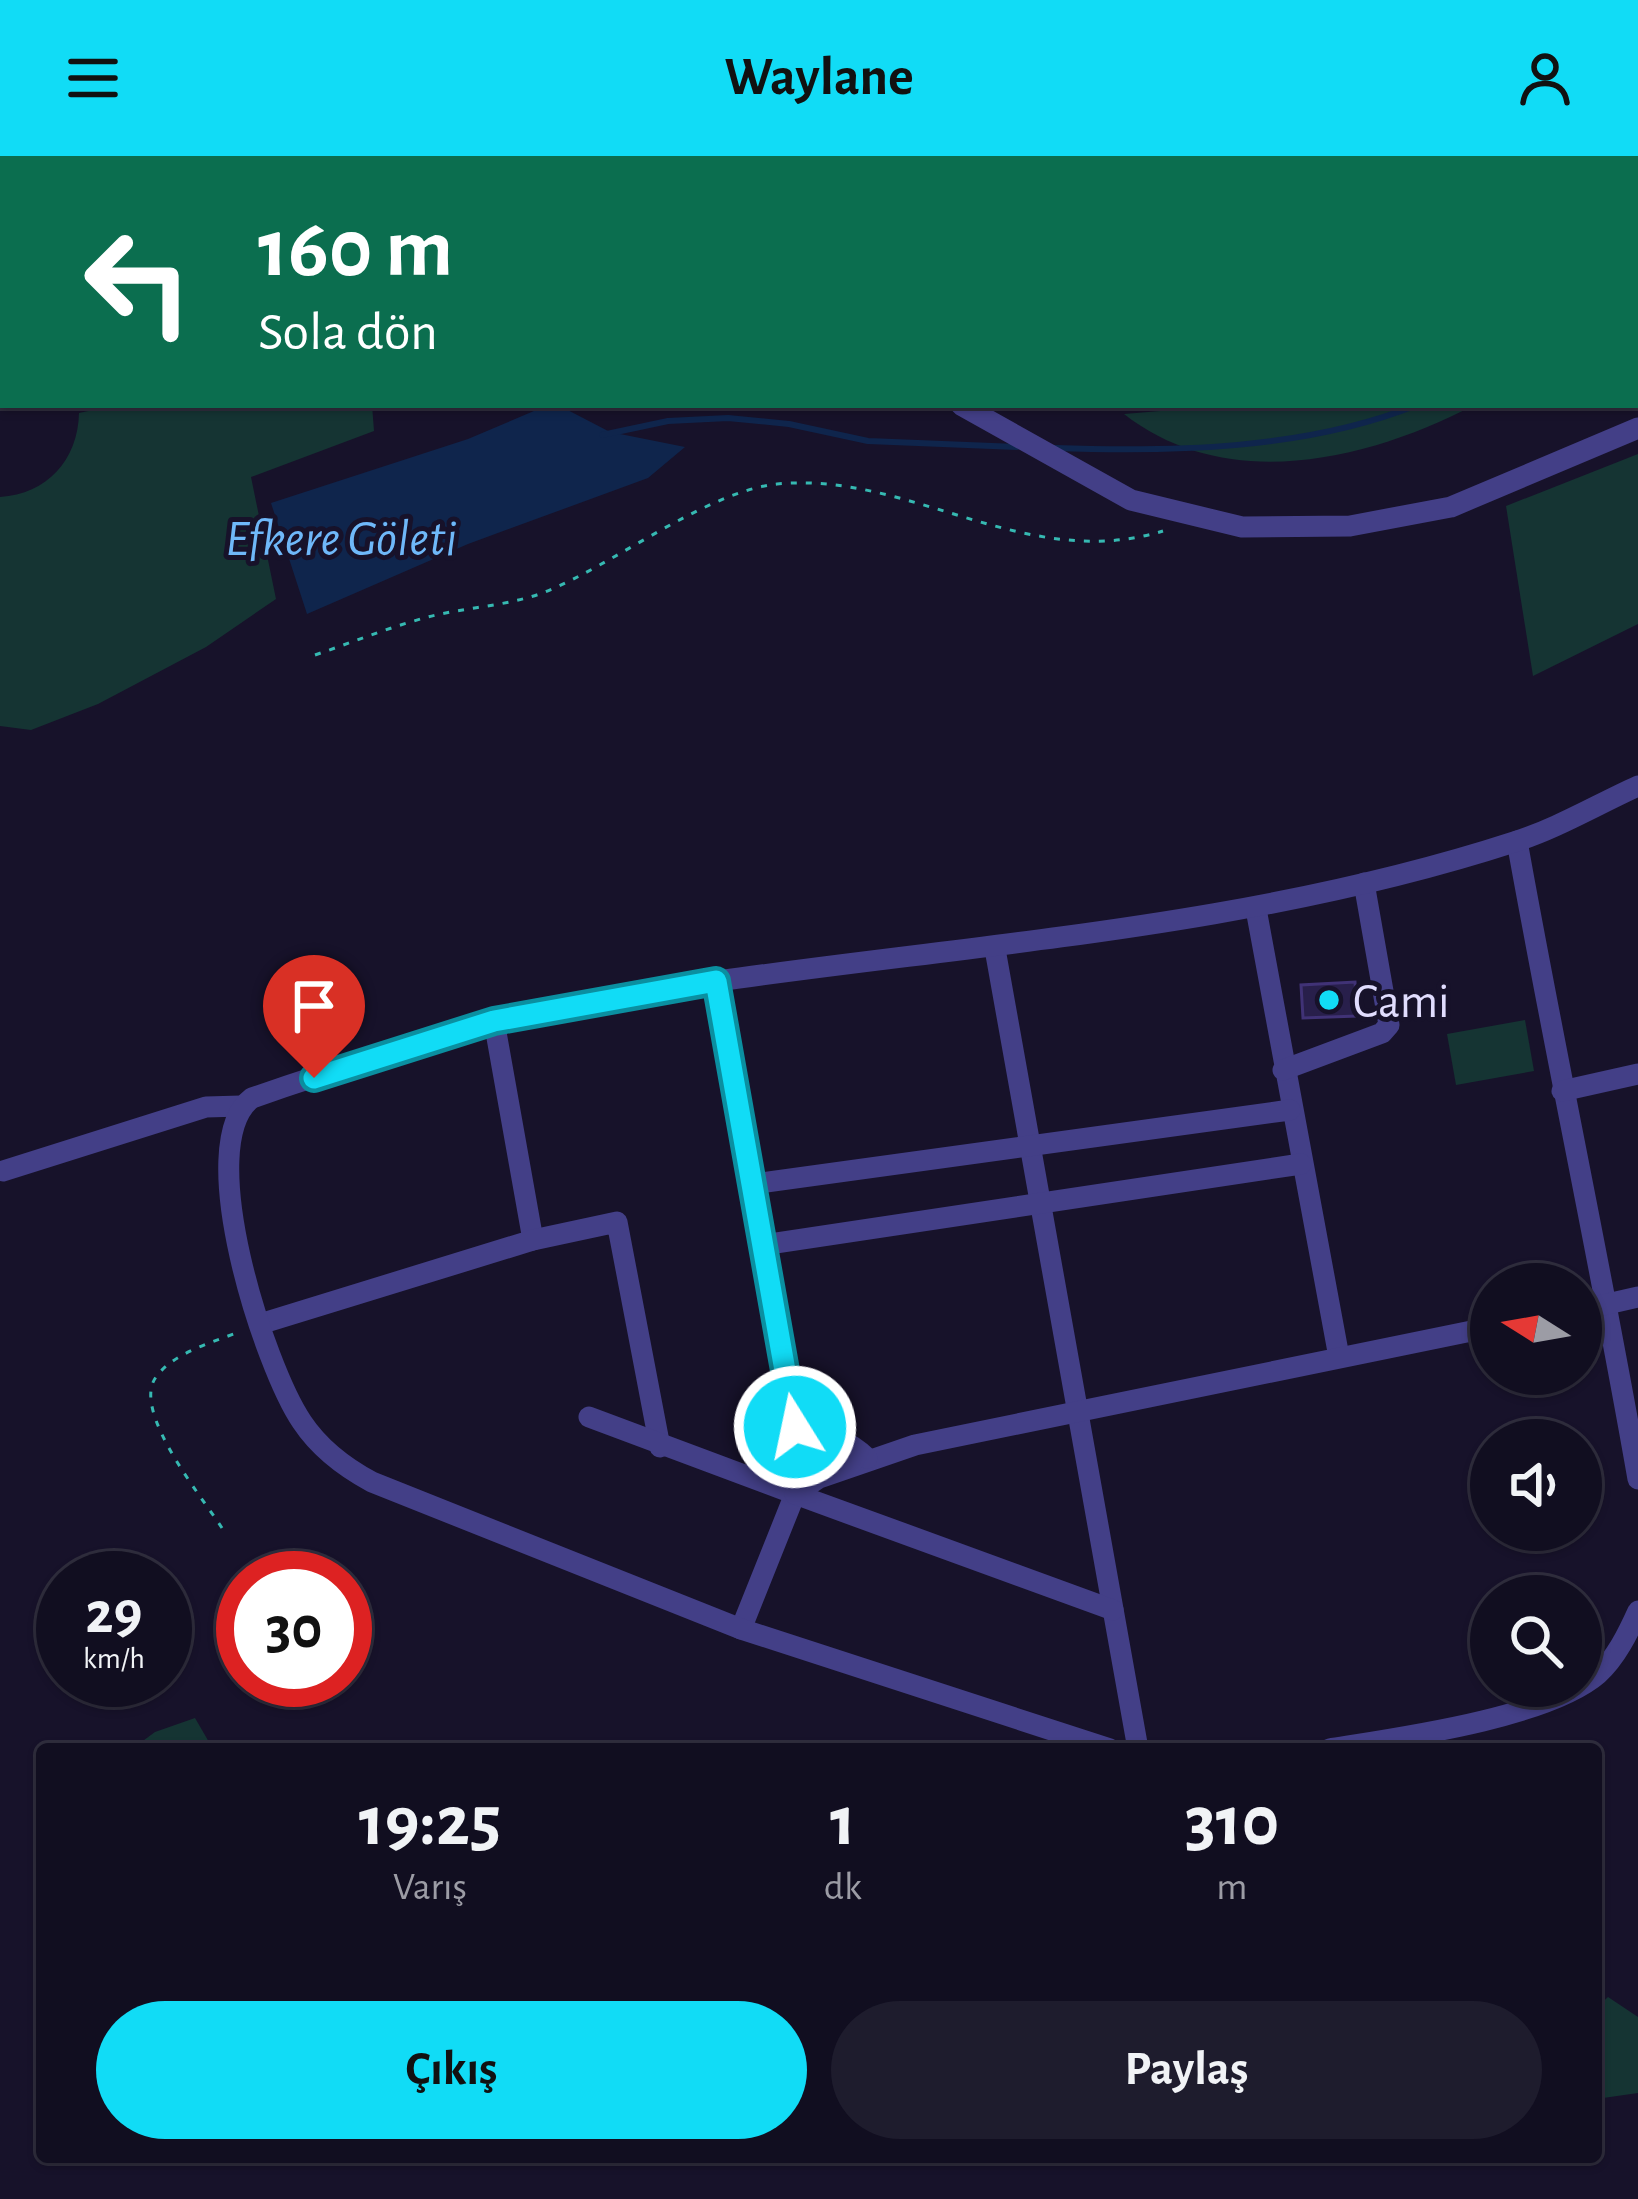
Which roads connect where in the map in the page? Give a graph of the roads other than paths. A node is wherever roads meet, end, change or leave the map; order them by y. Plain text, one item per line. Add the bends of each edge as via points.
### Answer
1 (966, 408) edge
2 (1638, 428) edge
3 (1638, 786) edge
4 (1517, 842) junction
5 (1364, 883) junction
6 (1256, 909) junction
7 (995, 949) junction
8 (716, 981) junction
9 (494, 1021) junction
10 (1283, 1070) junction
11 (1638, 1074) edge
12 (1562, 1091) junction
13 (241, 1106) junction
14 (1290, 1110) junction
15 (1028, 1149) junction
16 (1301, 1164) junction
17 (3, 1171) dead end
18 (753, 1184) junction
19 (1039, 1205) junction
20 (532, 1240) junction
21 (762, 1245) junction
22 (1638, 1298) edge
23 (1609, 1304) junction
24 (1602, 1306) edge
25 (260, 1324) junction
26 (1470, 1331) edge
27 (1339, 1357) junction
28 (1078, 1413) junction
29 (589, 1417) dead end
30 (795, 1427) junction
31 (660, 1447) junction
32 (867, 1458) junction
33 (1638, 1479) edge
34 (795, 1494) junction
35 (1113, 1610) junction
36 (1638, 1611) edge
37 (741, 1630) junction
38 (1091, 1743) edge
39 (1137, 1743) edge
40 (1359, 1743) edge

1 - 2 street via 1132,500 1242,527 1349,526 1451,507
3 - 4 street
4 - 5 street
4 - 12 street
5 - 6 street
5 - 10 street via 1389,1025
6 - 7 street
6 - 10 street
7 - 8 street
7 - 15 street
8 - 9 street
8 - 18 street
9 - 13 street
9 - 20 street
10 - 14 street
11 - 12 street
12 - 23 street
13 - 17 street via 206,1107
13 - 25 street via 233,1120 230,1189 238,1255
14 - 15 street
14 - 16 street
15 - 18 street
15 - 19 street
16 - 19 street
16 - 27 street
18 - 21 street
19 - 21 street
19 - 28 street
20 - 25 street
20 - 31 street via 616,1222
21 - 30 street
22 - 23 street
23 - 24 street
23 - 33 street
25 - 37 street via 297,1416 352,1472
26 - 27 street
27 - 28 street
28 - 32 street
28 - 35 street
29 - 31 street
30 - 32 street
30 - 34 street
31 - 34 street
32 - 34 street
34 - 35 street
34 - 37 street
35 - 39 street
36 - 40 street via 1603,1670 1573,1691 1508,1713
37 - 38 street

